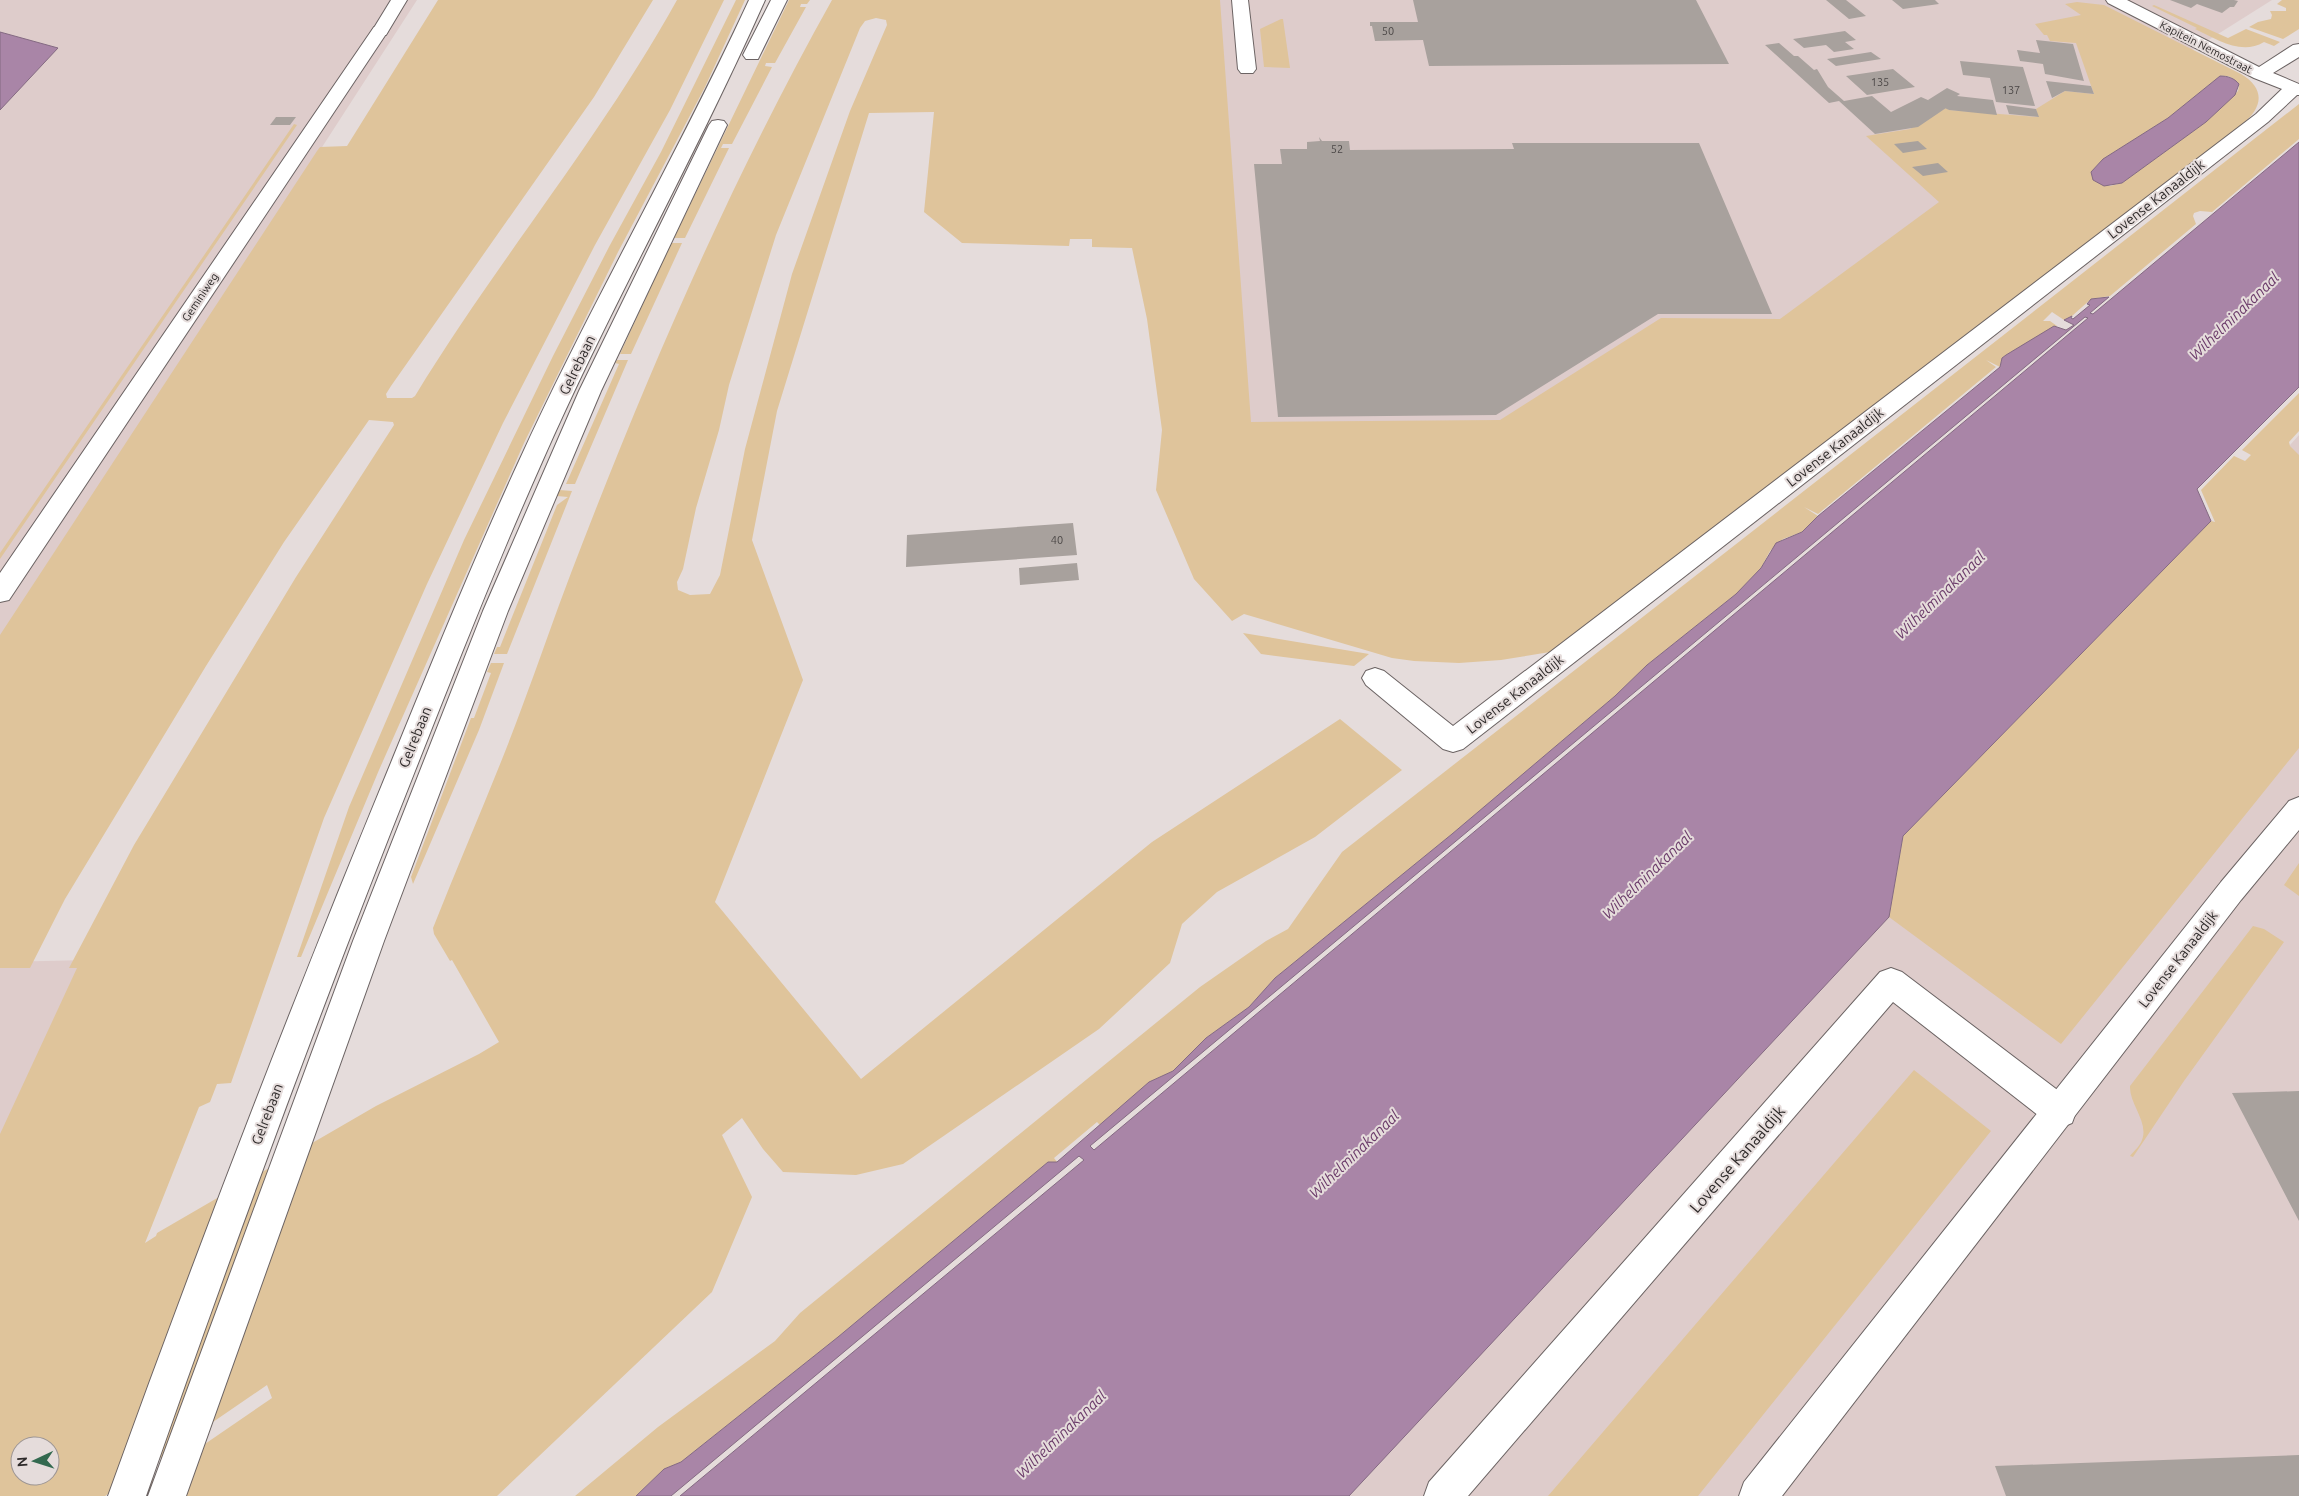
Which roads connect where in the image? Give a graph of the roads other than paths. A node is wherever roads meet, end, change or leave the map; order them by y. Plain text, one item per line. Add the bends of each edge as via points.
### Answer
1 (400, 0) edge
2 (757, 0) edge
3 (779, 0) edge
4 (1240, 0) edge
5 (2114, 0) edge
6 (2299, 48) edge
7 (1247, 68) dead end
8 (2260, 74) junction
9 (2296, 89) edge
10 (0, 593) edge
11 (1375, 678) dead end
12 (2299, 809) edge
13 (2060, 1112) junction
14 (127, 1496) edge
15 (167, 1496) edge
16 (1443, 1496) edge
17 (1758, 1496) edge

1 - 10 street, Geminiweg
2 - 14 street, Gelrebaan via 531,460 441,672 279,1083 193,1309
3 - 15 street, Gelrebaan via 599,371 550,483 401,854
4 - 7 street
5 - 8 street, Kapitein Nemostraat
6 - 8 street
8 - 9 street, Kapitein Nemostraat
9 - 11 street, Lovense Kanaaldijk via 1453,741
12 - 13 street, Lovense Kanaaldijk via 2231,891
13 - 16 street, Lovense Kanaaldijk via 1891,982
13 - 17 street, Lovense Kanaaldijk

